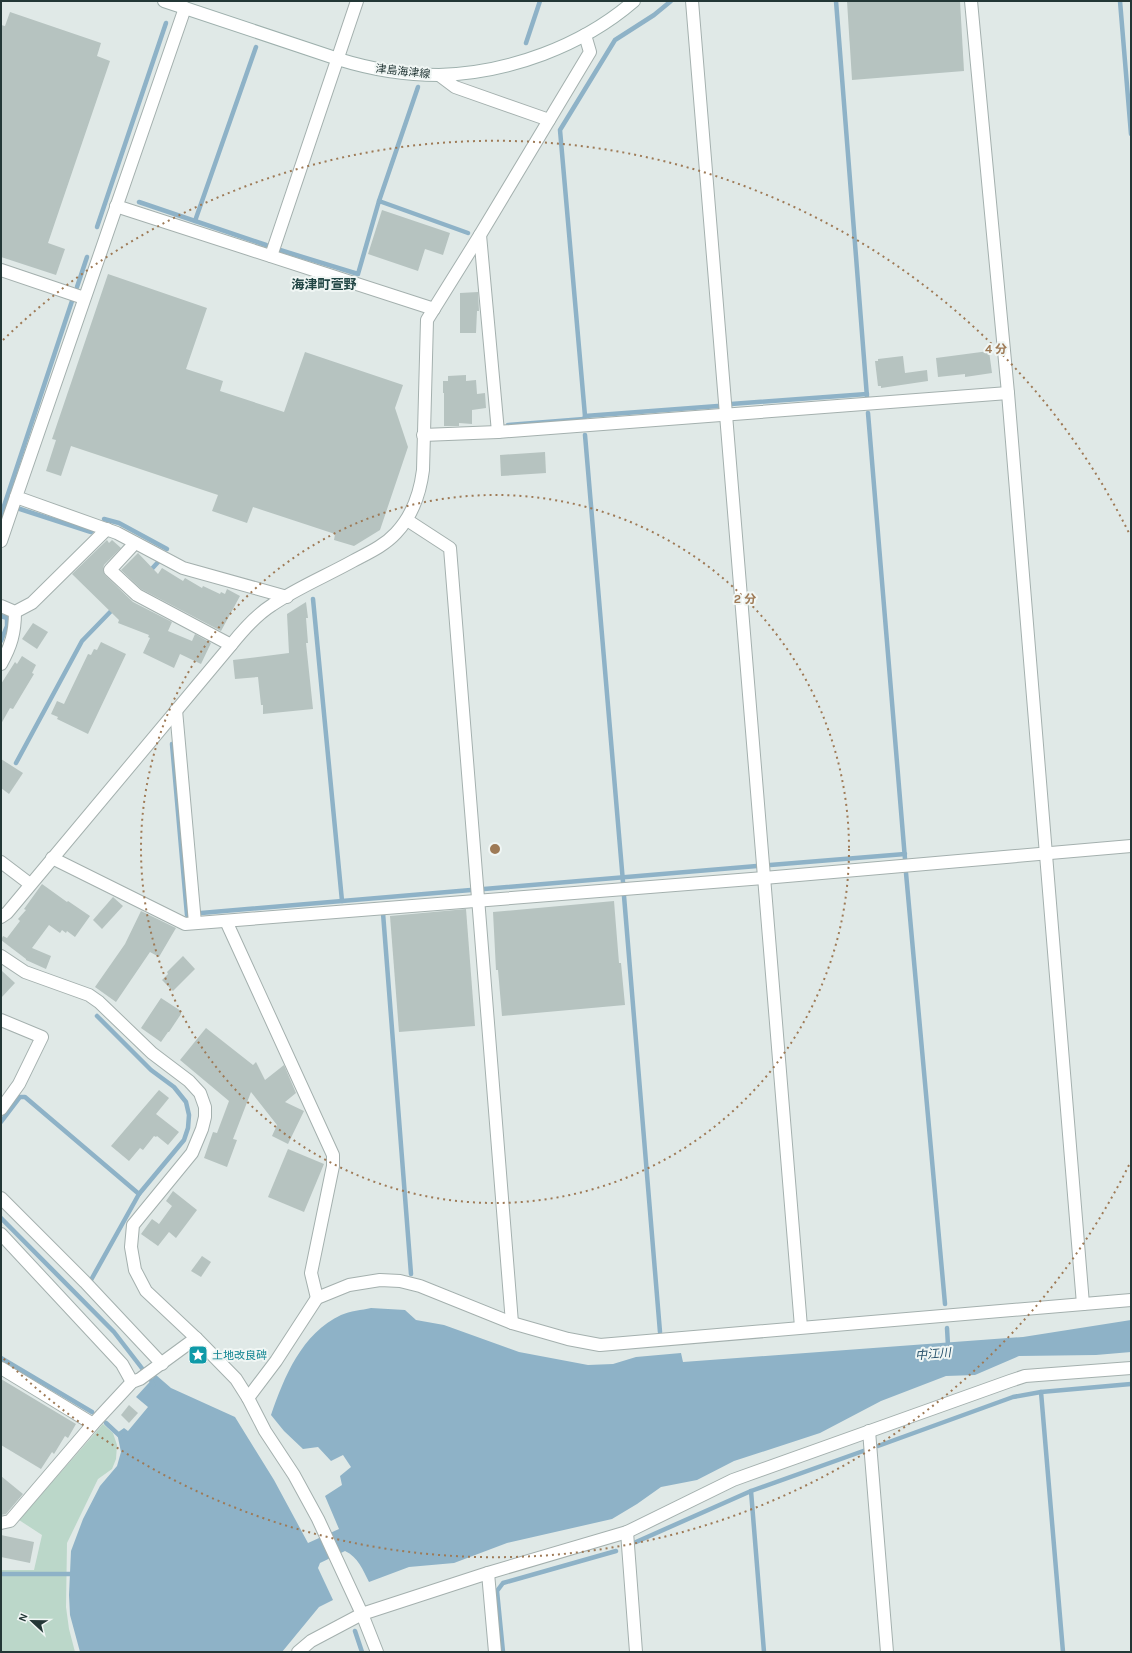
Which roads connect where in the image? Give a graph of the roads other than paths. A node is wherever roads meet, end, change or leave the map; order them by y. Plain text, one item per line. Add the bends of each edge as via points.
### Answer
1 (164, 1) edge
2 (357, 1) edge
3 (634, 1) edge
4 (692, 1) edge
5 (971, 1) edge
6 (186, 8) junction
7 (585, 35) junction
8 (338, 59) junction
9 (439, 75) junction
10 (549, 120) junction
11 (116, 206) junction
12 (480, 235) junction
13 (271, 256) junction
14 (1, 270) edge
15 (84, 298) junction
16 (434, 309) junction
17 (1008, 393) junction
18 (726, 415) junction
19 (498, 432) junction
20 (423, 435) junction
21 (16, 497) junction
22 (407, 520) junction
23 (106, 529) junction
24 (1, 541) edge
25 (135, 543) junction
26 (287, 597) junction
27 (1, 606) edge
28 (15, 612) junction
29 (231, 645) junction
30 (1, 664) edge
31 (176, 710) junction
32 (1131, 846) edge
33 (1047, 853) junction
34 (52, 858) junction
35 (1, 862) edge
36 (764, 878) junction
37 (30, 884) junction
38 (478, 900) junction
39 (1, 917) edge
40 (226, 921) junction
41 (195, 923) junction
42 (1, 956) edge
43 (1, 1020) edge
44 (1, 1109) edge
45 (1, 1198) edge
46 (1, 1234) edge
47 (317, 1298) junction
48 (1131, 1300) edge
49 (1083, 1304) junction
50 (512, 1323) junction
51 (801, 1327) junction
52 (196, 1338) junction
53 (160, 1365) junction
54 (1, 1368) edge
55 (1131, 1368) edge
56 (136, 1381) junction
57 (248, 1398) junction
58 (93, 1424) junction
59 (869, 1431) junction
60 (1, 1523) edge
61 (628, 1532) junction
62 (488, 1573) junction
63 (362, 1614) junction
64 (298, 1652) edge
65 (377, 1652) edge
66 (495, 1652) edge
67 (636, 1652) edge
68 (887, 1652) edge

1 - 6 street, 津島海津線
2 - 8 street
3 - 7 street, 津島海津線 via 621,13
4 - 18 street
5 - 17 street
6 - 8 street, 津島海津線
6 - 11 street
7 - 9 street, 津島海津線 via 537,56 504,66
7 - 10 street via 590,52
8 - 9 street, 津島海津線 via 374,69
8 - 13 street
9 - 10 street via 456,87
10 - 12 street
11 - 13 street
11 - 15 street
12 - 16 street
12 - 19 street
13 - 16 street
14 - 15 street
15 - 21 street
16 - 20 street via 427,320
17 - 18 street
17 - 33 street
18 - 19 street
18 - 36 street
19 - 20 street
20 - 22 street via 420,488
21 - 23 street
21 - 24 street
22 - 26 street via 396,534 380,547
22 - 38 street via 450,548
23 - 25 street
23 - 28 street via 32,603
25 - 26 street via 183,568
25 - 29 street via 110,570 137,595
26 - 29 street via 253,620
27 - 28 street
28 - 30 street via 15,630
29 - 31 street
31 - 34 street
31 - 41 street
32 - 33 street
33 - 36 street
33 - 49 street
34 - 37 street
34 - 41 street via 185,924
35 - 37 street
36 - 38 street
36 - 51 street
37 - 39 street
38 - 40 street
38 - 50 street
40 - 41 street
40 - 47 street via 332,1155 333,1166 311,1273
42 - 52 street via 25,972 89,995 152,1054 190,1081 200,1093 204,1101 205,1117 198,1141 192,1153 133,1225 131,1247 135,1270 146,1291
43 - 44 street via 42,1037 19,1084
45 - 53 street via 85,1282
46 - 56 street
47 - 50 street via 349,1285 380,1280 400,1281 420,1286
47 - 57 street via 276,1361
48 - 49 street
49 - 51 street
50 - 51 street via 568,1340 600,1345
52 - 53 street
52 - 57 street via 236,1379
53 - 56 street
54 - 58 street
55 - 59 street via 1025,1376
56 - 58 street
57 - 63 street via 318,1519
58 - 60 street via 10,1521
59 - 61 street via 733,1480
59 - 68 street
61 - 62 street
61 - 67 street
62 - 63 street
62 - 66 street
63 - 64 street via 311,1641
63 - 65 street

